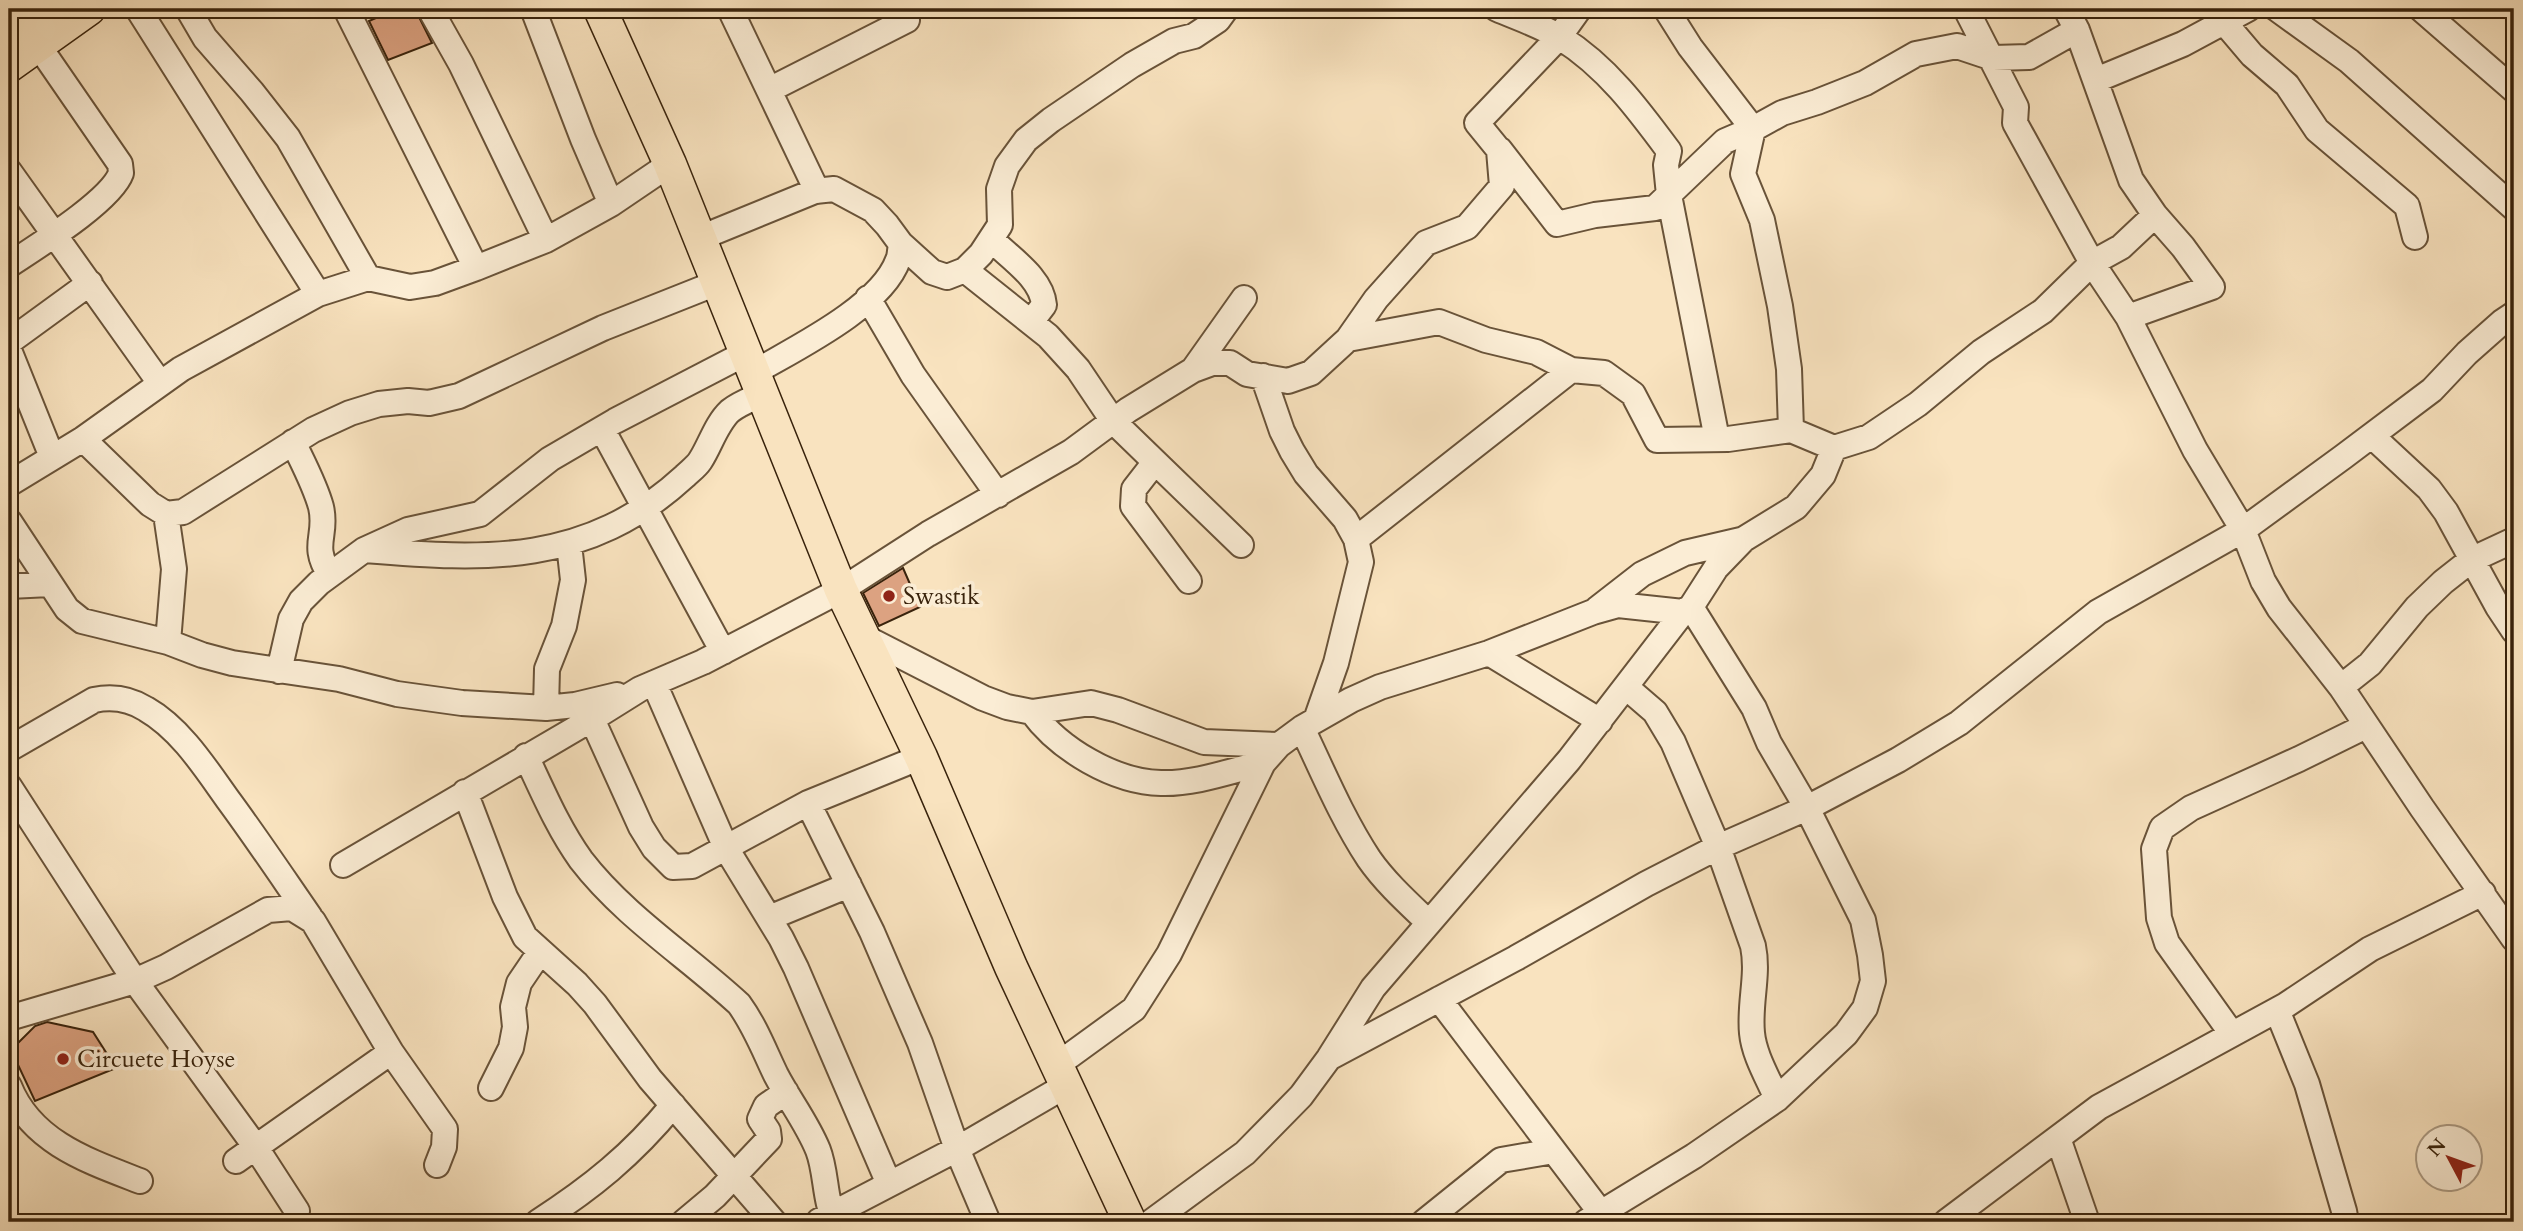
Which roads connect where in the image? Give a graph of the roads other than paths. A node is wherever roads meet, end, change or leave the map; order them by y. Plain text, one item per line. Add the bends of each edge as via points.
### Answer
1 (89, 9) edge
2 (138, 9) edge
3 (188, 9) edge
4 (346, 9) edge
5 (430, 9) edge
6 (533, 9) edge
7 (600, 9) edge
8 (730, 9) edge
9 (1226, 9) edge
10 (1497, 9) edge
11 (1579, 9) edge
12 (1666, 9) edge
13 (1966, 9) edge
14 (2248, 9) edge
15 (2277, 9) edge
16 (2421, 9) edge
17 (2071, 19) edge
18 (907, 20) dead end
19 (25, 22) edge
20 (2224, 22) junction
21 (1559, 37) junction
22 (1993, 58) junction
23 (9, 66) edge
24 (2096, 80) junction
25 (769, 90) junction
26 (2514, 90) edge
27 (1753, 129) junction
28 (1499, 150) junction
29 (670, 164) junction
30 (9, 171) edge
31 (817, 191) junction
32 (1669, 195) junction
33 (611, 204) junction
34 (2514, 208) edge
35 (2155, 215) junction
36 (55, 234) junction
37 (2415, 237) dead end
38 (700, 238) junction
39 (546, 240) junction
40 (992, 240) junction
41 (901, 244) junction
42 (2092, 263) junction
43 (9, 265) edge
44 (476, 268) junction
45 (965, 270) junction
46 (368, 278) junction
47 (719, 282) junction
48 (90, 283) junction
49 (318, 294) junction
50 (868, 298) junction
51 (1244, 298) dead end
52 (2514, 314) edge
53 (2128, 317) junction
54 (1031, 322) junction
55 (1348, 339) junction
56 (9, 342) edge
57 (9, 350) edge
58 (1193, 370) junction
59 (1571, 370) junction
60 (755, 373) junction
61 (1263, 376) junction
62 (160, 383) junction
63 (1113, 421) junction
64 (601, 429) junction
65 (1791, 430) junction
66 (2372, 436) junction
67 (83, 439) junction
68 (1717, 439) junction
69 (293, 442) junction
70 (1834, 448) junction
71 (52, 457) junction
72 (1155, 462) junction
73 (9, 484) edge
74 (998, 495) junction
75 (645, 508) junction
76 (166, 514) junction
77 (9, 521) edge
78 (2243, 530) junction
79 (1356, 539) junction
80 (1744, 539) junction
81 (2514, 540) edge
82 (569, 544) junction
83 (1241, 545) dead end
84 (363, 550) junction
85 (2470, 560) junction
86 (331, 575) junction
87 (1189, 581) dead end
88 (50, 584) junction
89 (9, 586) edge
90 (841, 590) junction
91 (1687, 609) junction
92 (1593, 611) junction
93 (2514, 631) edge
94 (864, 637) junction
95 (168, 642) junction
96 (723, 652) junction
97 (1489, 653) junction
98 (279, 671) junction
99 (647, 686) junction
100 (1626, 687) junction
101 (2341, 687) junction
102 (546, 708) junction
103 (1032, 712) junction
104 (592, 719) junction
105 (1600, 721) junction
106 (1309, 724) junction
107 (2366, 726) junction
108 (1279, 745) junction
109 (9, 749) edge
110 (526, 756) junction
111 (921, 757) junction
112 (1263, 763) junction
113 (9, 786) edge
114 (465, 792) junction
115 (808, 803) junction
116 (1807, 808) junction
117 (1718, 847) junction
118 (726, 848) junction
119 (343, 865) dead end
120 (849, 885) junction
121 (2483, 893) junction
122 (769, 918) junction
123 (313, 921) junction
124 (1428, 922) junction
125 (2514, 939) edge
126 (540, 952) junction
127 (135, 981) junction
128 (1439, 999) junction
129 (2277, 1010) junction
130 (9, 1018) edge
131 (2232, 1034) junction
132 (391, 1052) junction
133 (1329, 1058) junction
134 (1062, 1075) junction
135 (9, 1086) edge
136 (491, 1088) dead end
137 (786, 1092) junction
138 (1777, 1098) junction
139 (673, 1105) junction
140 (2059, 1138) junction
141 (957, 1149) junction
142 (1554, 1151) junction
143 (246, 1154) junction
144 (437, 1165) dead end
145 (734, 1175) junction
146 (140, 1181) dead end
147 (889, 1184) junction
148 (297, 1211) dead end
149 (1599, 1214) edge
150 (828, 1219) edge
151 (538, 1222) edge
152 (684, 1222) edge
153 (774, 1222) edge
154 (988, 1222) edge
155 (1130, 1222) edge
156 (1151, 1222) edge
157 (1424, 1222) edge
158 (1631, 1222) edge
159 (1946, 1222) edge
160 (2087, 1222) edge
161 (2346, 1222) edge

1 - 19 main road
2 - 49 street
3 - 46 street via 205,38 288,138
4 - 44 street
5 - 39 street
6 - 33 street
7 - 29 main road
8 - 25 street
9 - 40 street via 1194,36 1174,41 1132,65 1026,140 1007,166 999,189 1000,225
10 - 21 street
11 - 21 street
12 - 27 street
13 - 22 street
14 - 20 street
15 - 34 street via 2349,61
16 - 26 street
17 - 22 street via 2029,57
17 - 24 street
18 - 25 street
19 - 23 main road
19 - 36 street via 120,164 118,183 111,191
20 - 24 street
20 - 37 street via 2252,55 2287,85 2317,130 2407,206
21 - 28 street via 1477,123
21 - 32 street via 1628,95 1669,151
22 - 27 street via 1956,46 1916,54 1866,83 1782,113
22 - 42 street via 2016,107 2015,123
24 - 35 street via 2131,180
25 - 31 street
27 - 32 street via 1725,141
27 - 65 street via 1743,174 1762,220 1780,306
28 - 32 street via 1557,224 1655,208
28 - 55 street via 1502,186 1467,227 1426,243
29 - 33 street
29 - 38 main road
30 - 36 street
31 - 38 street
31 - 41 street via 834,188 873,210
32 - 68 street
33 - 39 street
35 - 42 street via 2121,247
35 - 53 street via 2212,287
36 - 43 street
36 - 48 street
38 - 47 main road
39 - 44 street
40 - 45 street
40 - 54 street via 1035,281 1044,296 1044,305
41 - 45 street via 932,272 947,277
41 - 50 street via 898,261
42 - 53 street
42 - 70 street via 2043,311 1981,352 1918,404 1868,437
44 - 46 street via 410,287
45 - 54 street
46 - 49 street
47 - 60 main road
47 - 69 street via 603,328 459,396 429,403 379,404
48 - 56 street
48 - 62 street
49 - 62 street
50 - 60 street via 831,328
50 - 74 street via 913,375
51 - 58 street
52 - 66 street via 2432,390
53 - 78 street via 2194,450
54 - 63 street via 1078,369
55 - 59 street via 1440,322 1536,352
55 - 61 street via 1311,373 1288,381
57 - 71 street
58 - 61 street via 1230,363 1247,374
58 - 63 street
59 - 68 street via 1604,373 1633,394 1657,440
59 - 79 street
60 - 64 street
60 - 75 street via 741,404 728,413 698,464
60 - 90 main road
61 - 79 street via 1292,451
62 - 67 street
63 - 72 street
63 - 74 street
64 - 75 street
64 - 84 street via 550,459 480,513 408,530
65 - 68 street
65 - 70 street
66 - 78 street
66 - 85 street via 2429,489
67 - 71 street
67 - 76 street
69 - 76 street via 183,512
69 - 86 street via 321,510 319,552
70 - 80 street via 1823,475 1796,507
71 - 73 street
72 - 83 street
72 - 87 street via 1134,489 1133,506
74 - 90 street
75 - 82 street
75 - 96 street
76 - 95 street via 174,569
77 - 88 street
78 - 101 street via 2279,608
78 - 116 street via 2098,612 1959,723
79 - 106 street via 1361,562 1355,591 1336,663
80 - 91 street
80 - 92 street via 1685,553 1642,574
81 - 85 street
82 - 84 street via 489,556
82 - 102 street via 573,580 564,626 547,669
84 - 86 street
85 - 93 street
85 - 101 street via 2417,607 2370,664
86 - 98 street via 302,601 291,619
88 - 89 street
88 - 95 street via 82,621
90 - 94 main road
90 - 96 street
91 - 92 street via 1618,605
91 - 100 street
91 - 116 street via 1754,708
92 - 97 street
94 - 103 street via 983,698
94 - 111 main road
95 - 98 street via 232,663
96 - 99 street
97 - 105 street
97 - 106 street via 1380,687
98 - 102 street via 410,696
99 - 102 street
99 - 104 street
99 - 118 street
100 - 105 street
100 - 117 street via 1665,727
101 - 107 street
103 - 108 street via 1091,703 1204,742
103 - 112 street via 1077,755 1137,779 1182,782
104 - 110 street
104 - 118 street via 641,827 673,867 692,866
105 - 124 street
106 - 108 street
106 - 124 street via 1347,822 1369,859
107 - 121 street
107 - 131 street via 2191,808 2162,828 2156,840 2159,918 2166,943
108 - 112 street
109 - 123 street via 94,700 110,697 146,708 203,764
110 - 114 street
110 - 137 street via 559,827 582,860 633,914 739,1004
111 - 115 street
111 - 134 main road via 1010,967
112 - 134 street via 1149,988 1134,1009
113 - 127 street
114 - 119 street
114 - 126 street via 516,921
115 - 118 street
115 - 120 street
116 - 117 street
116 - 138 street via 1863,920 1873,981 1865,1008 1846,1034
117 - 128 street
117 - 138 street via 1753,946 1754,1046
118 - 122 street
120 - 122 street
120 - 141 street via 919,1042
121 - 125 street
121 - 129 street via 2370,949
122 - 147 street via 796,968
123 - 127 street via 292,908 268,911
123 - 132 street
124 - 133 street via 1373,988
126 - 136 street via 519,983 511,1048
126 - 139 street via 595,1004
127 - 130 street
127 - 143 street
128 - 133 street
128 - 142 street
129 - 131 street
129 - 161 street via 2307,1084
131 - 140 street via 2132,1087
132 - 143 street
132 - 144 street via 445,1129
133 - 156 street via 1301,1096 1245,1153
134 - 141 street
134 - 155 main road
135 - 146 street via 24,1113 59,1146
137 - 145 street via 761,1113 769,1139
137 - 150 street via 826,1176
138 - 149 street
139 - 145 street
139 - 151 street via 615,1167
140 - 159 street
140 - 160 street
141 - 147 street
141 - 154 street
142 - 149 street
142 - 157 street via 1501,1160
143 - 148 street
145 - 152 street
145 - 153 street
147 - 150 street
149 - 158 street

